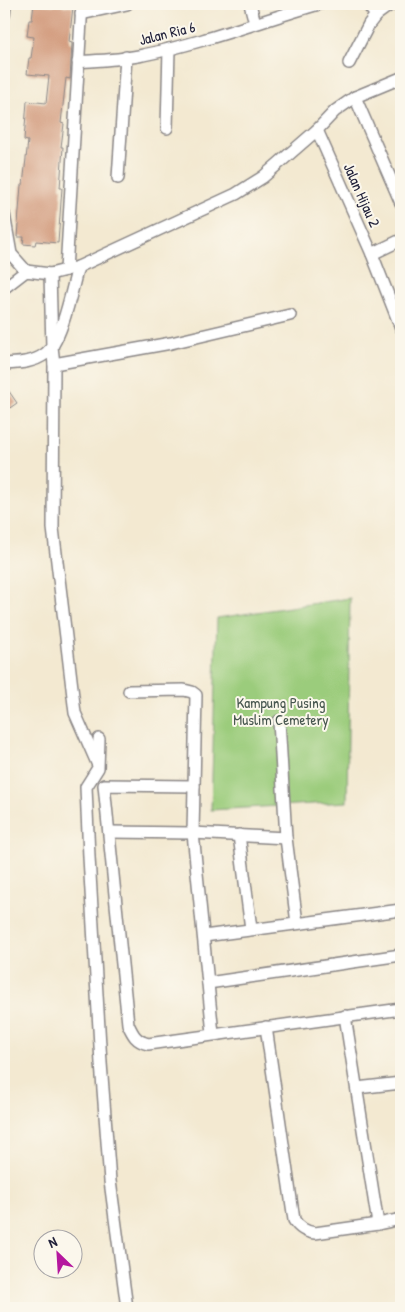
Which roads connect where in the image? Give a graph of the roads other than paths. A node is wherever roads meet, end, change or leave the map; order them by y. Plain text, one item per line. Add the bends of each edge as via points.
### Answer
1 (6, 4) edge
2 (127, 4) edge
3 (250, 4) edge
4 (319, 4) edge
5 (367, 4) edge
6 (391, 4) edge
7 (399, 4) edge
8 (301, 6) edge
9 (401, 8) edge
10 (82, 9) edge
11 (4, 15) edge
12 (376, 15) junction
13 (254, 23) junction
14 (169, 50) junction
15 (126, 57) junction
16 (78, 62) junction
17 (349, 63) dead end
18 (400, 82) edge
19 (355, 97) junction
20 (167, 128) dead end
21 (317, 130) junction
22 (118, 178) dead end
23 (401, 203) edge
24 (4, 214) edge
25 (401, 240) edge
26 (7, 253) edge
27 (372, 254) junction
28 (78, 267) junction
29 (66, 270) junction
30 (26, 271) junction
31 (50, 274) junction
32 (4, 288) edge
33 (290, 316) dead end
34 (401, 328) edge
35 (52, 346) junction
36 (4, 364) edge
37 (54, 364) junction
38 (129, 691) dead end
39 (279, 721) dead end
40 (99, 739) dead end
41 (98, 768) junction
42 (104, 785) junction
43 (194, 786) junction
44 (109, 832) junction
45 (193, 833) junction
46 (239, 835) junction
47 (286, 838) junction
48 (401, 910) edge
49 (297, 923) junction
50 (251, 929) junction
51 (204, 936) junction
52 (401, 956) edge
53 (208, 982) junction
54 (401, 1013) edge
55 (345, 1016) junction
56 (266, 1027) junction
57 (213, 1034) junction
58 (401, 1083) edge
59 (357, 1088) junction
60 (401, 1220) edge
61 (378, 1224) junction
62 (127, 1308) edge

1 - 11 street
2 - 10 street
3 - 13 street
4 - 8 street, Jalan Ria 6
5 - 12 street
6 - 12 street
7 - 9 main road
8 - 13 street, Jalan Ria 6
10 - 16 street
12 - 17 street
13 - 14 street, Jalan Ria 6
14 - 15 street, Jalan Ria 6
14 - 20 street
15 - 16 street, Jalan Ria 6
15 - 22 street
16 - 29 street
18 - 19 street
19 - 21 street via 335,111
19 - 23 street
21 - 27 street, Jalan Hijau 2
21 - 28 street via 263,177 236,194
24 - 26 street
25 - 27 street
26 - 30 street
27 - 34 street, Jalan Hijau 2
28 - 29 street
28 - 35 street via 60,330
29 - 31 street
30 - 31 street
30 - 32 street
31 - 35 street
33 - 37 street via 171,343
35 - 36 street via 46,354 35,359
35 - 37 street
37 - 41 street via 54,528 75,713
38 - 43 street via 184,690 196,695
39 - 47 street
40 - 41 street
41 - 42 street
41 - 62 street via 86,786 89,857 110,1171
42 - 43 street
42 - 44 street
43 - 45 street
44 - 45 street
44 - 57 street via 128,1024 134,1037 148,1044
45 - 46 street
45 - 51 street
46 - 47 street
46 - 50 street
47 - 49 street
48 - 49 street
49 - 50 street
50 - 51 street
51 - 53 street
52 - 53 street
53 - 57 street
54 - 55 street
55 - 56 street
55 - 59 street
56 - 57 street
56 - 61 street via 294,1220 308,1232 315,1233
58 - 59 street
59 - 61 street
60 - 61 street

